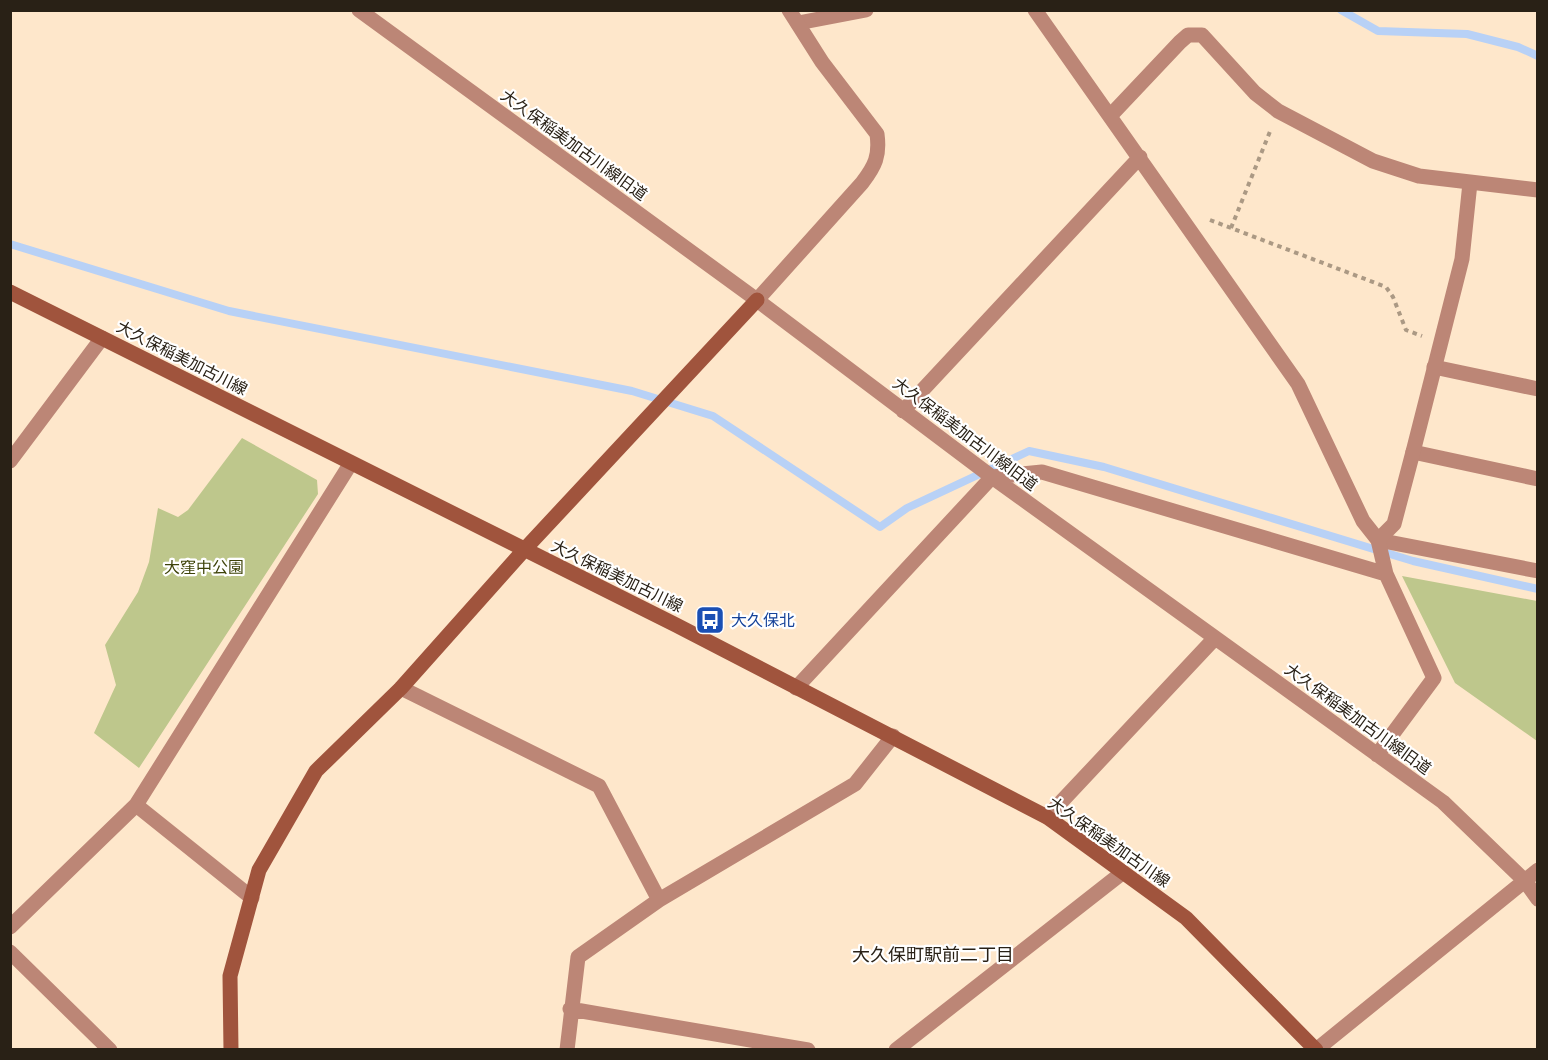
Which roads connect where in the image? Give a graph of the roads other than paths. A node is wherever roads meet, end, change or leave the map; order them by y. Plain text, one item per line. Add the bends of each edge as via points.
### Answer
1 (359, 10) edge
2 (866, 10) edge
3 (1035, 10) edge
4 (794, 17) edge
5 (1110, 115) junction
6 (1140, 157) junction
7 (1470, 183) junction
8 (1538, 190) edge
9 (10, 292) edge
10 (758, 300) junction
11 (102, 338) junction
12 (1434, 367) junction
13 (1538, 389) edge
14 (903, 411) junction
15 (1413, 452) junction
16 (10, 461) edge
17 (351, 463) junction
18 (992, 477) junction
19 (1538, 479) edge
20 (1378, 540) junction
21 (524, 550) junction
22 (1538, 571) edge
23 (1386, 574) junction
24 (1215, 638) junction
25 (401, 688) junction
26 (796, 688) junction
27 (893, 736) junction
28 (1377, 755) junction
29 (136, 805) junction
30 (1047, 817) junction
31 (1538, 870) edge
32 (1122, 873) junction
33 (1526, 881) junction
34 (252, 898) junction
35 (1538, 899) edge
36 (659, 900) junction
37 (10, 927) edge
38 (10, 952) edge
39 (570, 1009) junction
40 (110, 1050) edge
41 (231, 1050) edge
42 (567, 1050) edge
43 (808, 1050) edge
44 (896, 1050) edge
45 (1316, 1050) edge

1 - 10 street, 大久保稲美加古川線旧道
2 - 4 street
3 - 5 street
4 - 10 street via 822,62 877,134 879,148 877,162 862,183
5 - 6 street
5 - 7 street via 1188,35 1202,35 1255,93 1278,111 1373,161 1419,176
6 - 14 street
6 - 20 street via 1298,384 1363,521
7 - 8 street
7 - 12 street via 1462,259
9 - 11 main road, 大久保稲美加古川線
10 - 14 street, 大久保稲美加古川線旧道
10 - 21 main road
11 - 16 street
11 - 17 main road, 大久保稲美加古川線
12 - 13 street
12 - 15 street
14 - 18 street, 大久保稲美加古川線旧道
15 - 19 street
15 - 20 street via 1394,524
17 - 21 main road, 大久保稲美加古川線
17 - 29 street
18 - 23 street via 1042,472
18 - 24 street, 大久保稲美加古川線旧道
18 - 26 street
20 - 22 street
20 - 23 street
21 - 25 main road
21 - 26 main road, 大久保稲美加古川線
23 - 28 street via 1434,678
24 - 28 street, 大久保稲美加古川線旧道
24 - 30 street
25 - 34 main road via 316,771 259,870
25 - 36 street via 599,786
26 - 27 main road, 大久保稲美加古川線
27 - 30 main road, 大久保稲美加古川線
27 - 36 street via 855,784
28 - 33 street, 大久保稲美加古川線旧道 via 1443,802
29 - 34 street
29 - 37 street
30 - 32 main road, 大久保稲美加古川線
31 - 33 street
32 - 44 street
32 - 45 main road, 大久保稲美加古川線 via 1186,918
33 - 35 street, 大久保稲美加古川線旧道
33 - 45 street
34 - 41 main road via 230,976
36 - 39 street via 578,957
38 - 40 street
39 - 42 street
39 - 43 street

